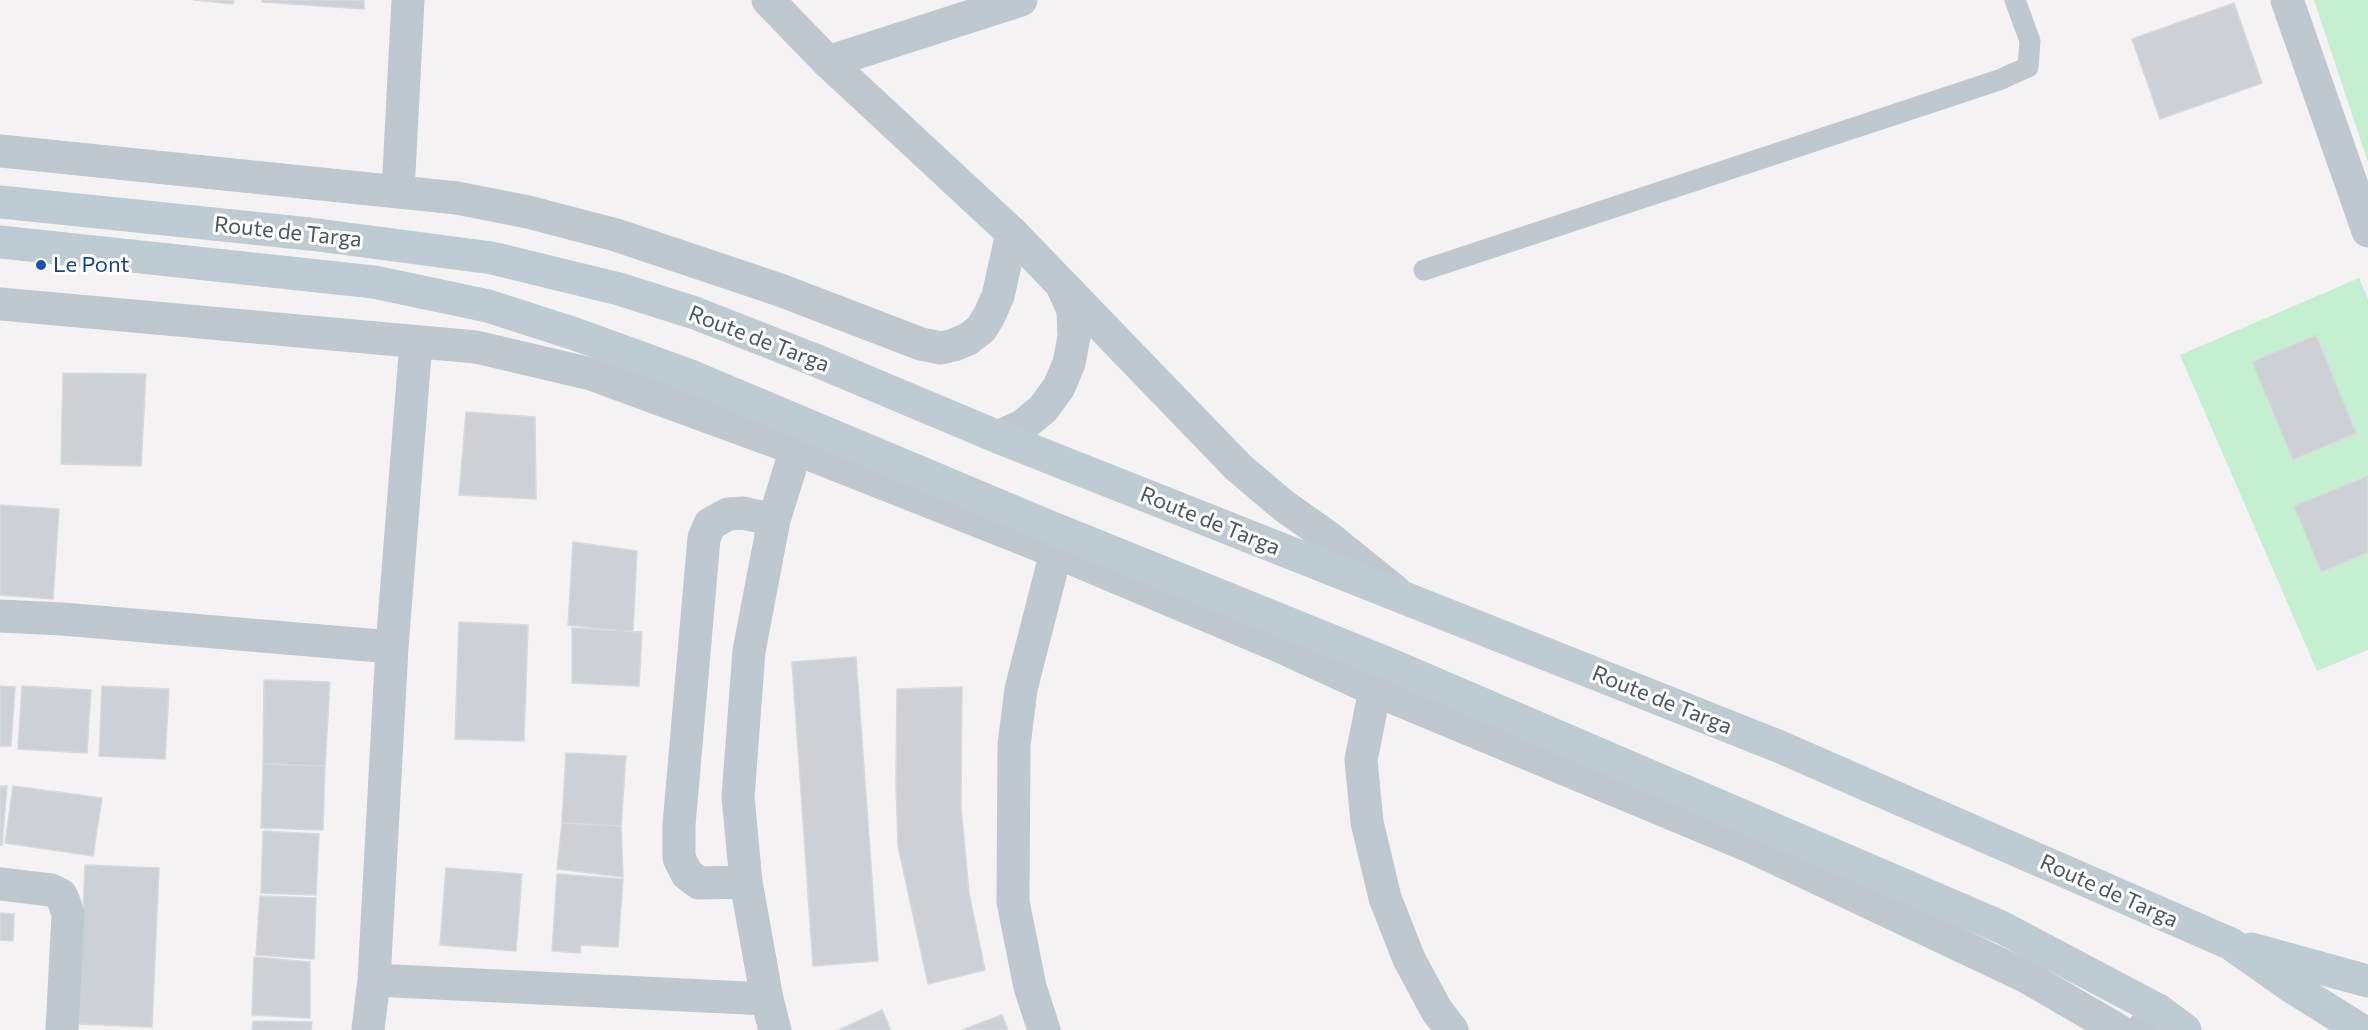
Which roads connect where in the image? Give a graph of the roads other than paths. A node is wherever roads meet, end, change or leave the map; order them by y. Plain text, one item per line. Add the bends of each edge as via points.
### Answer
1 (408, 0) edge
2 (768, 0) edge
3 (1021, 0) edge
4 (2015, 0) edge
5 (2287, 0) edge
6 (828, 62) junction
7 (0, 151) edge
8 (398, 192) junction
9 (0, 202) edge
10 (2368, 231) edge
11 (1012, 233) junction
12 (0, 242) edge
13 (1424, 270) dead end
14 (1060, 280) junction
15 (0, 304) edge
16 (416, 342) junction
17 (998, 437) junction
18 (796, 449) junction
19 (774, 520) junction
20 (1056, 552) junction
21 (1404, 598) junction
22 (0, 616) edge
23 (392, 647) junction
24 (1375, 690) junction
25 (747, 882) junction
26 (0, 884) edge
27 (2231, 944) junction
28 (374, 980) junction
29 (2368, 981) edge
30 (771, 1015) edge
31 (2150, 1020) edge
32 (62, 1030) edge
33 (368, 1030) edge
34 (1044, 1030) edge
35 (1452, 1030) edge
36 (2118, 1030) edge
37 (2185, 1030) edge
38 (2361, 1030) edge

1 - 8 street
2 - 6 street
3 - 6 street
4 - 13 lane via 2030,41 2028,67 2009,76
5 - 10 street
6 - 11 street
7 - 8 street
8 - 11 street via 457,198 528,212 616,235 941,348 968,339 981,329 998,296
9 - 17 main road, Route de Targa via 420,247 562,274 695,313
11 - 14 street
12 - 31 main road, Route de Targa via 374,282 488,306 575,334 688,375 1389,664 2001,927
14 - 17 street via 1073,310 1074,337 1069,363 1059,387 1042,409 1022,426
14 - 21 street via 1238,467
15 - 16 street
16 - 18 street via 476,347 591,374
16 - 23 street
17 - 21 main road, Route de Targa
18 - 19 street
18 - 20 street
19 - 25 street via 749,651 741,744 738,797
19 - 25 street via 728,514 711,524 705,538 679,825 679,858 687,874 699,882
20 - 24 street
20 - 34 street via 1021,689 1013,768 1013,902 1030,987
21 - 27 main road, Route de Targa via 1778,746
22 - 23 street
23 - 28 street
24 - 35 street via 1361,760 1367,822 1385,898 1409,959
24 - 36 street via 1764,853 2025,976
25 - 30 street
26 - 32 street via 51,890 64,903 68,914
27 - 29 main road
27 - 38 main road, Route de Targa
28 - 30 street
28 - 33 street
31 - 37 main road, Route de Targa

